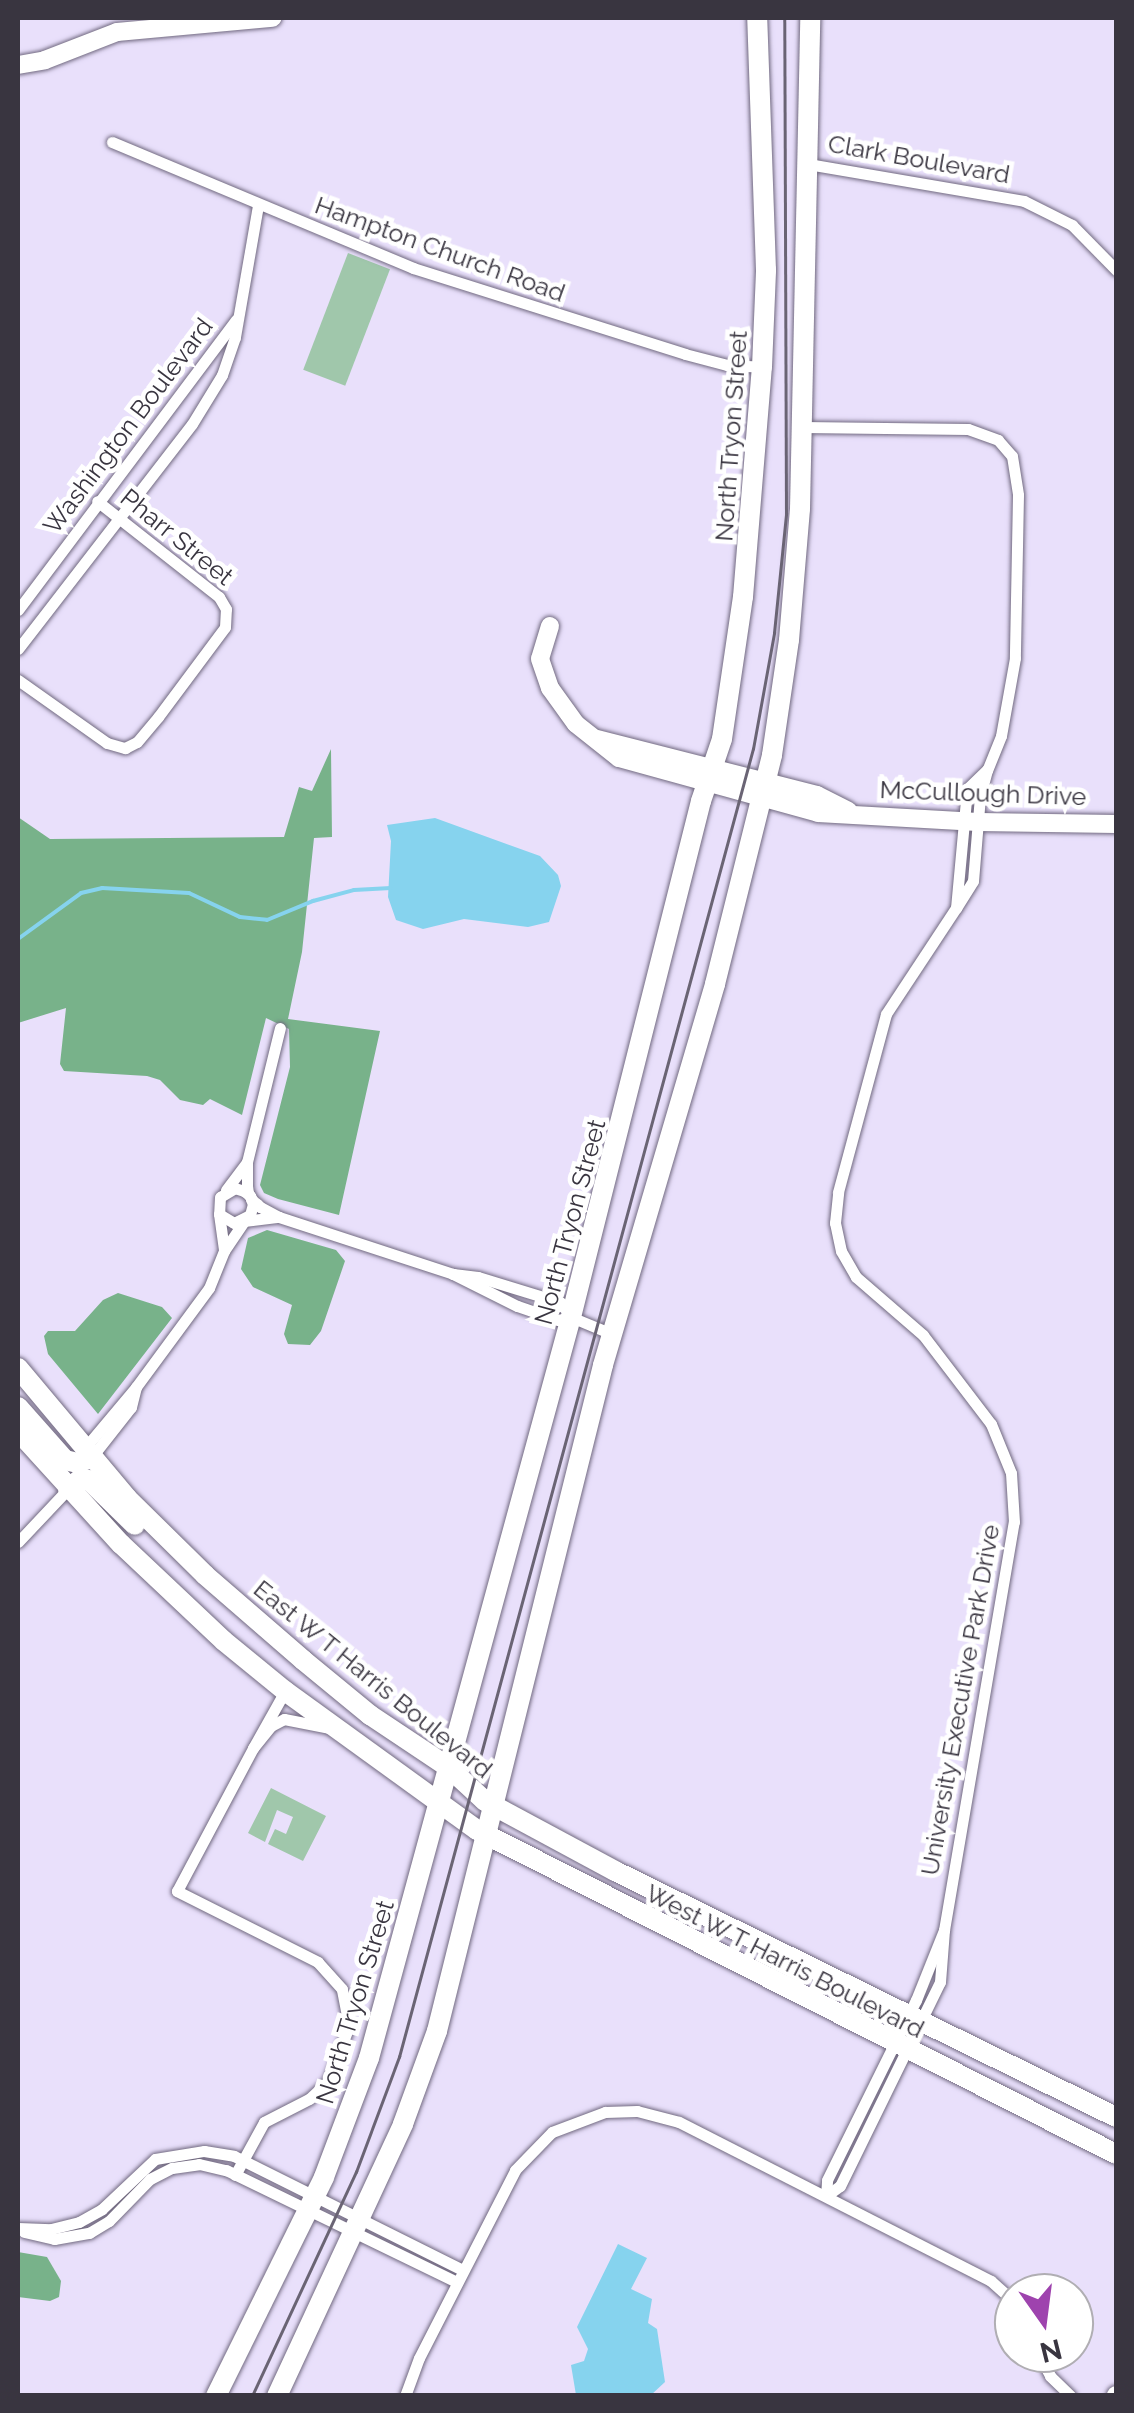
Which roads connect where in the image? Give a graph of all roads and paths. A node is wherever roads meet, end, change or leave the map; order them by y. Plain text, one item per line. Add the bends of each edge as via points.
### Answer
1 (272, 18) edge
2 (757, 18) edge
3 (810, 18) edge
4 (18, 65) edge
5 (112, 142) dead end
6 (808, 164) junction
7 (258, 205) junction
8 (1116, 270) edge
9 (238, 317) junction
10 (762, 367) junction
11 (802, 428) junction
12 (97, 501) junction
13 (118, 518) junction
14 (18, 610) edge
15 (550, 626) dead end
16 (18, 649) edge
17 (18, 680) edge
18 (710, 774) junction
19 (764, 789) junction
20 (970, 822) junction
21 (1116, 824) edge
22 (280, 1028) dead end
23 (246, 1162) junction
24 (226, 1190) junction
25 (250, 1196) junction
26 (219, 1214) junction
27 (279, 1217) junction
28 (244, 1221) junction
29 (224, 1250) junction
30 (571, 1317) junction
31 (612, 1334) junction
32 (18, 1368) edge
33 (18, 1387) edge
34 (18, 1407) edge
35 (18, 1430) edge
36 (70, 1432) junction
37 (88, 1454) junction
38 (68, 1488) junction
39 (18, 1542) edge
40 (224, 1592) junction
41 (285, 1691) junction
42 (370, 1715) junction
43 (338, 1728) junction
44 (254, 1748) junction
45 (448, 1767) junction
46 (438, 1799) junction
47 (495, 1806) junction
48 (487, 1836) junction
49 (915, 2021) junction
50 (902, 2048) junction
51 (1116, 2117) edge
52 (1116, 2154) edge
53 (242, 2160) junction
54 (235, 2175) junction
55 (826, 2196) junction
56 (311, 2203) junction
57 (355, 2225) junction
58 (18, 2228) edge
59 (464, 2270) junction
60 (457, 2282) junction
61 (994, 2282) edge
62 (1048, 2373) edge
63 (216, 2396) edge
64 (277, 2396) edge
65 (404, 2396) edge
66 (1071, 2396) edge

1 - 4 street via 117,32
2 - 10 main road, North Tryon Street via 766,270
3 - 6 main road
5 - 7 street, Hampton Church Road
6 - 8 street, Clark Boulevard via 1015,198 1072,225
6 - 11 main road
7 - 9 street, Washington Boulevard
7 - 10 street, Hampton Church Road via 478,290 688,356
9 - 12 street, Washington Boulevard
9 - 13 street, Washington Boulevard via 229,359 204,407
10 - 18 main road, North Tryon Street via 743,597 727,715
11 - 19 main road via 789,640
11 - 20 street, University Executive Park Drive via 968,429 998,440 1012,456 1018,495 1016,646 1004,723
12 - 13 street, Pharr Street
12 - 14 street, Washington Boulevard
13 - 16 street, Washington Boulevard
13 - 17 street, Pharr Street via 219,597 225,627 140,739 125,748 107,744
15 - 18 street, McCullough Drive via 540,659 565,713 597,739
18 - 19 street, McCullough Drive
18 - 30 main road, North Tryon Street
19 - 20 street, McCullough Drive via 817,795 848,811
19 - 31 main road via 705,1020
20 - 21 street, McCullough Drive
20 - 49 street, University Executive Park Drive via 973,881 886,1014 834,1216 851,1270 923,1335 973,1398 998,1434 1013,1484 1010,1548 940,1982
22 - 23 street
23 - 24 street
23 - 25 street
24 - 25 street
24 - 26 street
25 - 27 street
25 - 28 street via 252,1210
26 - 28 street via 231,1223
26 - 29 street
27 - 28 street
27 - 30 street via 453,1274 517,1306 558,1320
28 - 29 street
29 - 37 street via 208,1288 136,1387 127,1412
30 - 31 street
30 - 45 main road, North Tryon Street
31 - 47 main road
32 - 36 main road, East W T Harris Boulevard
33 - 36 main road
34 - 37 main road via 61,1457 78,1463
35 - 38 main road, East W T Harris Boulevard
36 - 37 main road, East W T Harris Boulevard
37 - 40 main road, East W T Harris Boulevard
38 - 39 street
38 - 40 main road via 89,1480 147,1536
38 - 41 main road, East W T Harris Boulevard via 174,1596
40 - 42 main road, East W T Harris Boulevard
41 - 42 main road via 309,1682
41 - 43 main road, East W T Harris Boulevard
41 - 44 street
42 - 45 main road, East W T Harris Boulevard
43 - 44 street via 280,1720
43 - 46 main road, East W T Harris Boulevard
44 - 53 street via 176,1891 318,1962 342,1989 349,2019 328,2081 264,2122
45 - 46 main road, North Tryon Street
45 - 47 main road, East W T Harris Boulevard
46 - 48 main road, West W T Harris Boulevard
46 - 56 main road, North Tryon Street via 369,2058
47 - 48 main road
47 - 49 main road, West W T Harris Boulevard
48 - 50 main road, West W T Harris Boulevard
48 - 57 main road via 433,2044
49 - 50 street, University Executive Park Drive
49 - 51 main road, West W T Harris Boulevard
50 - 52 main road, West W T Harris Boulevard
50 - 55 street, University Executive Park Drive via 826,2180
53 - 54 street
53 - 56 street
53 - 58 street via 204,2150 163,2156 93,2216 58,2228
54 - 56 street
54 - 58 street via 199,2164 172,2168 150,2179 102,2226 70,2238 37,2238
55 - 59 street via 672,2119 637,2111 599,2113 561,2127 529,2152
55 - 61 street
56 - 57 street
56 - 63 main road, North Tryon Street
57 - 59 street
57 - 60 street
57 - 64 main road
59 - 60 street
60 - 65 street
62 - 66 street

